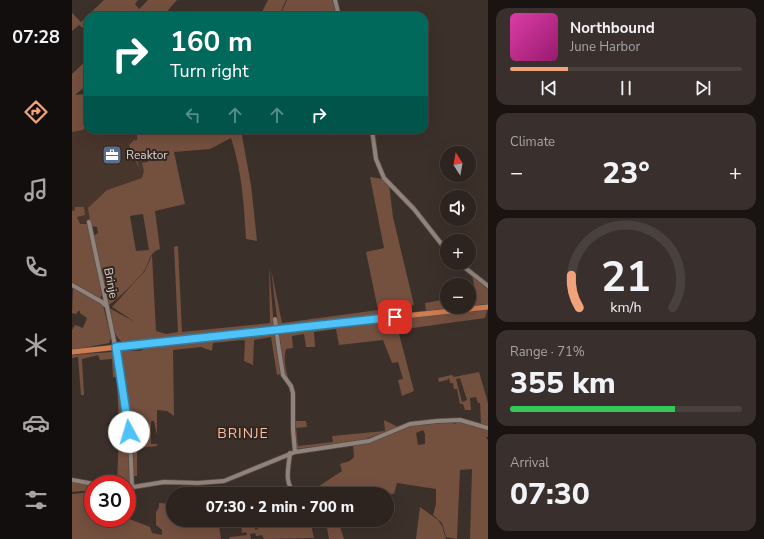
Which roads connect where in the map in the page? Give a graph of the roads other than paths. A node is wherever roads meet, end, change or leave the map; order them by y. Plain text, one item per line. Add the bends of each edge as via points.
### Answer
1 (335, 0) edge
2 (338, 12) edge
3 (373, 134) edge
4 (89, 222) dead end
5 (440, 242) edge
6 (468, 270) edge
7 (72, 285) edge
8 (488, 286) edge
9 (106, 306) junction
10 (488, 307) edge
11 (275, 319) dead end
12 (116, 347) junction
13 (72, 352) edge
14 (488, 428) edge
15 (293, 453) junction
16 (131, 475) edge
17 (72, 480) edge
18 (84, 482) edge
19 (136, 487) edge
20 (290, 487) edge

1 - 2 street
3 - 5 street via 376,159 384,178 414,209
4 - 9 street, Brinje
6 - 8 street
7 - 9 street
9 - 12 street, Brinje
10 - 12 main road
11 - 15 street, bridge via 283,376 291,386 293,394
12 - 13 main road
12 - 16 street, Brinje via 127,416
14 - 15 street via 460,420 410,424 369,440
15 - 19 street via 224,481 198,484 164,482
15 - 20 street via 288,481
17 - 18 street

